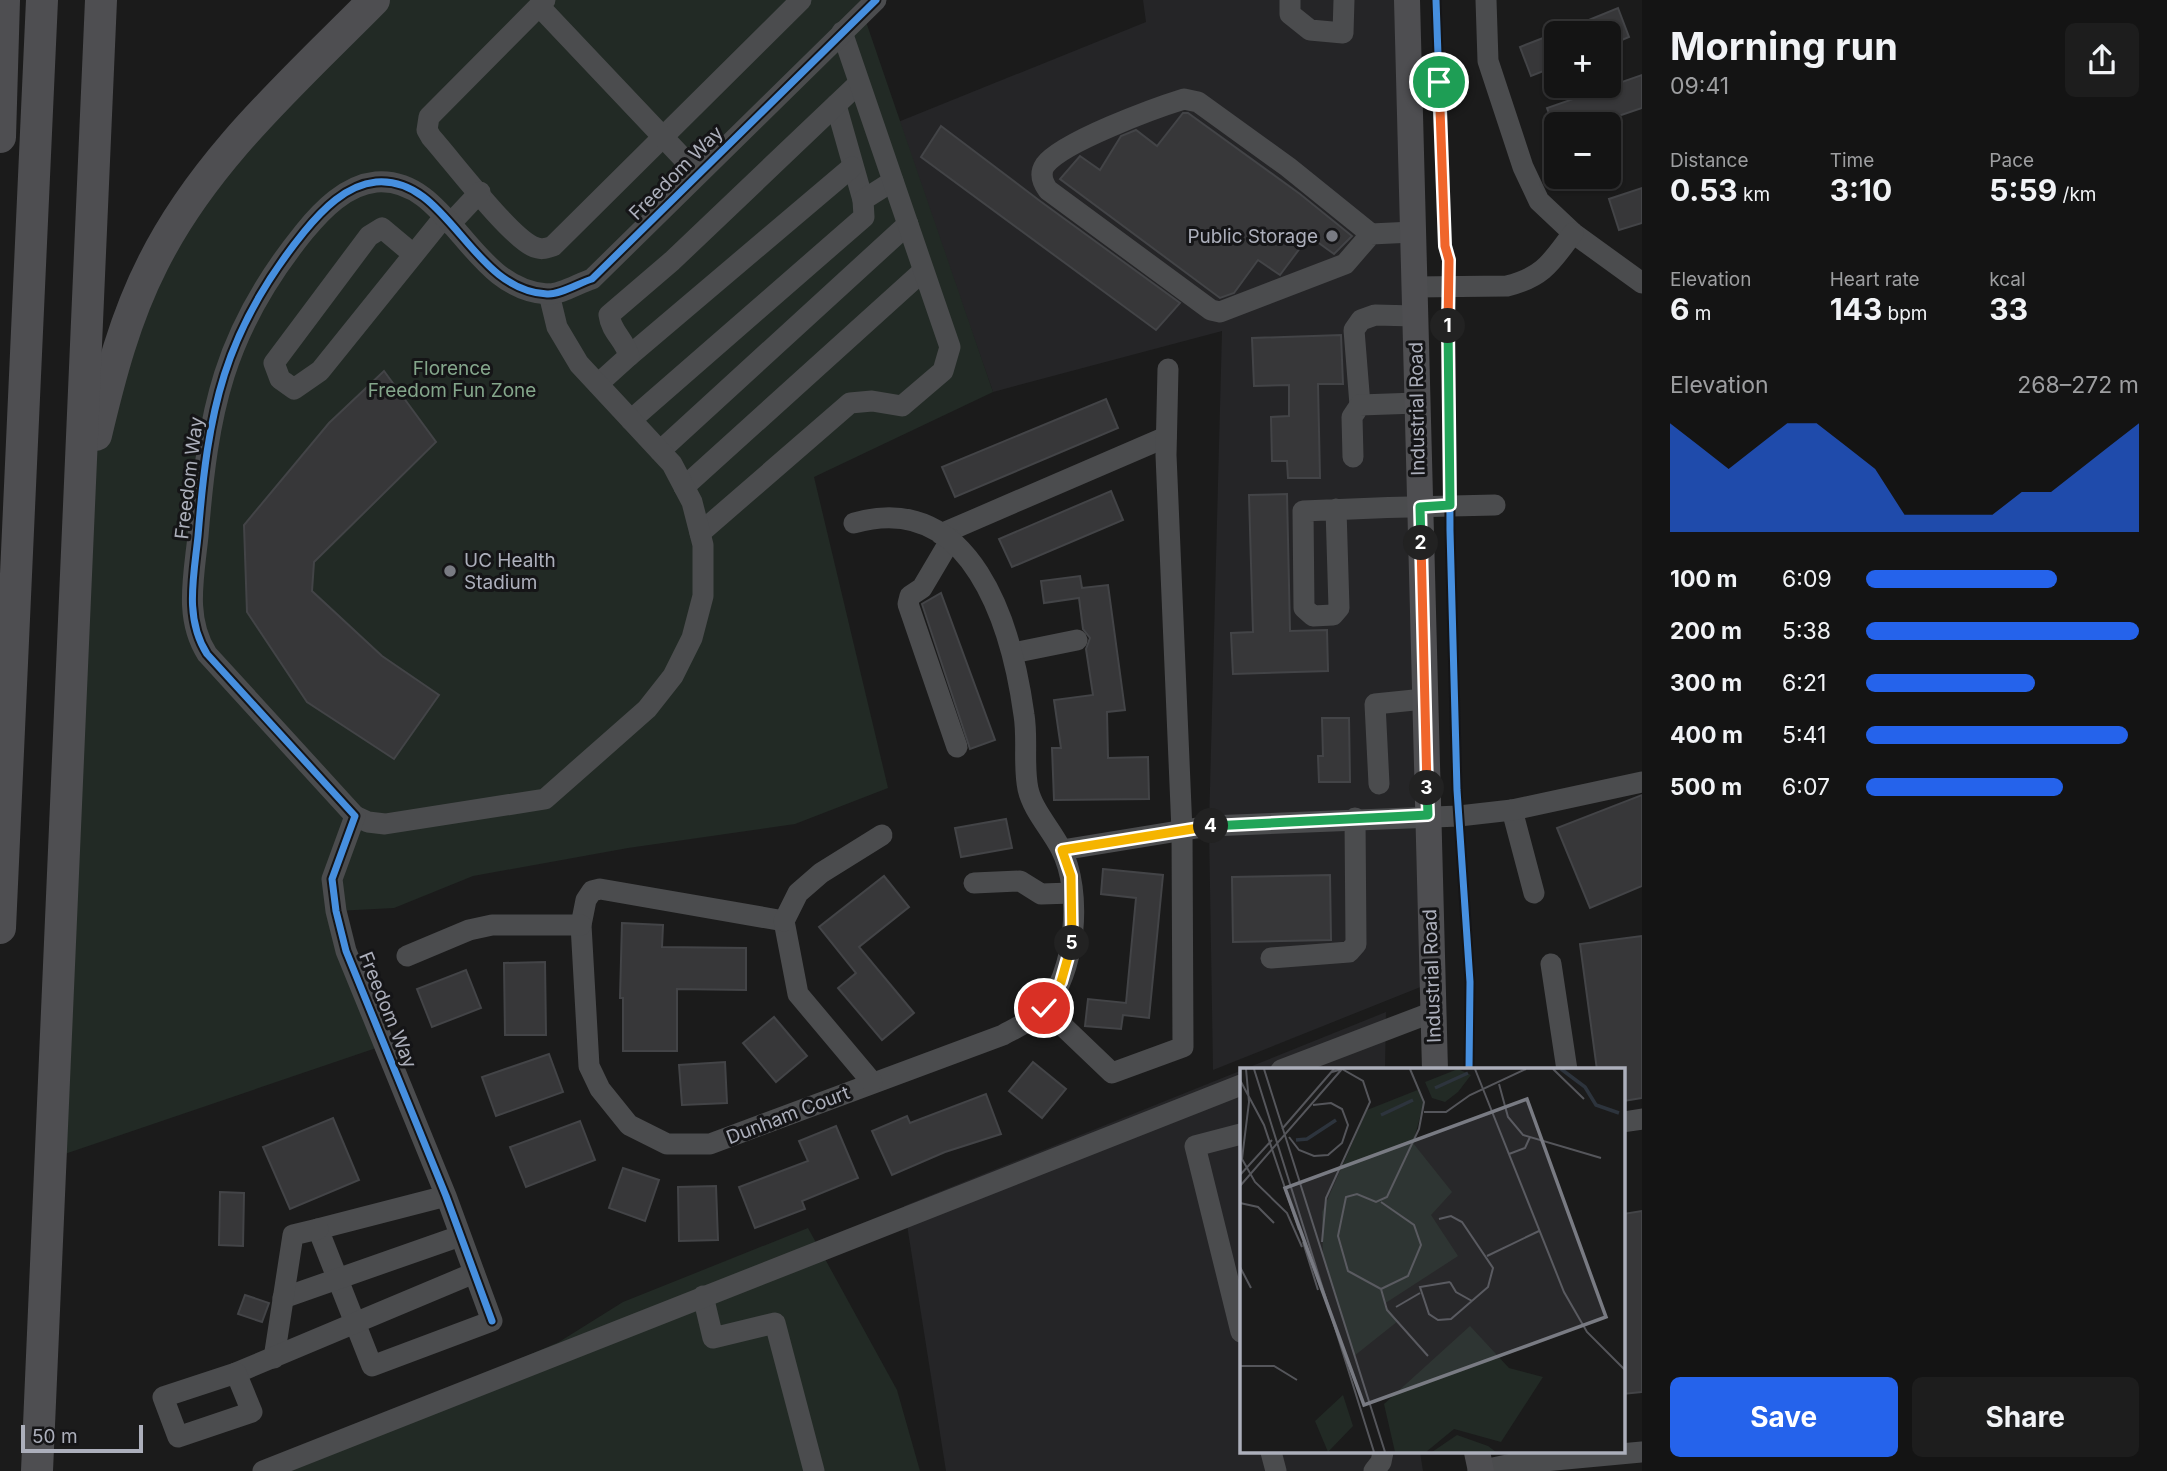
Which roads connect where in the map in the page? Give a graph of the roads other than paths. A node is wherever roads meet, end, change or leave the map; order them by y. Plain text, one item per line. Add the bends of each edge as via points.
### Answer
1 (4, 0) edge
2 (42, 0) edge
3 (101, 0) edge
4 (374, 0) edge
5 (801, 0) edge
6 (876, 0) edge
7 (1290, 0) edge
8 (1344, 0) edge
9 (1407, 0) edge
10 (1486, 0) edge
11 (542, 3) edge
12 (842, 32) junction
13 (859, 83) junction
14 (836, 105) junction
15 (876, 131) junction
16 (0, 137) edge
17 (662, 138) junction
18 (849, 158) junction
19 (698, 174) junction
20 (893, 181) junction
21 (480, 192) junction
22 (863, 200) junction
23 (447, 220) junction
24 (908, 224) junction
25 (1413, 232) junction
26 (1573, 233) junction
27 (1371, 234) junction
28 (414, 254) junction
29 (923, 271) junction
30 (1642, 283) edge
31 (1414, 288) junction
32 (549, 294) junction
33 (1415, 316) junction
34 (629, 356) junction
35 (1168, 369) dead end
36 (598, 384) junction
37 (1417, 403) junction
38 (1360, 405) junction
39 (631, 420) junction
40 (1166, 437) junction
41 (660, 451) junction
42 (1353, 457) dead end
43 (684, 487) junction
44 (1496, 505) dead end
45 (78, 507) junction
46 (1420, 507) junction
47 (1336, 509) junction
48 (854, 523) dead end
49 (700, 533) junction
50 (946, 536) junction
51 (1077, 640) dead end
52 (1013, 653) junction
53 (1424, 699) junction
54 (957, 747) dead end
55 (1642, 782) edge
56 (1379, 784) dead end
57 (1512, 810) junction
58 (1428, 815) junction
59 (355, 816) junction
60 (1355, 818) junction
61 (1182, 831) junction
62 (882, 835) dead end
63 (1062, 850) junction
64 (974, 883) dead end
65 (1072, 893) junction
66 (1534, 893) dead end
67 (784, 921) junction
68 (581, 925) junction
69 (0, 929) edge
70 (407, 956) dead end
71 (1271, 958) dead end
72 (1551, 964) dead end
73 (1044, 1008) junction
74 (1433, 1012) junction
75 (1309, 1065) edge
76 (1435, 1068) edge
77 (1567, 1068) edge
78 (872, 1082) junction
79 (1240, 1085) edge
80 (1642, 1119) edge
81 (1624, 1122) edge
82 (1240, 1134) edge
83 (446, 1196) junction
84 (318, 1229) junction
85 (460, 1236) junction
86 (474, 1273) junction
87 (338, 1280) junction
88 (703, 1296) junction
89 (283, 1298) junction
90 (356, 1324) junction
91 (1240, 1328) edge
92 (274, 1358) junction
93 (236, 1373) dead end
94 (1642, 1451) edge
95 (1624, 1452) edge
96 (1272, 1454) edge
97 (1383, 1454) edge
98 (1586, 1454) edge
99 (1568, 1455) edge
100 (37, 1471) edge
101 (263, 1471) edge
102 (814, 1471) edge
103 (1276, 1471) edge
104 (1374, 1471) edge
105 (1480, 1471) edge

1 - 16 highway
2 - 69 highway
3 - 45 highway
4 - 45 highway via 247,128 205,177 172,228 114,360
5 - 17 street
6 - 12 street, Freedom Way
7 - 8 street via 1290,14 1310,30 1343,33
9 - 25 main road, Industrial Road
10 - 26 street via 1488,61 1523,167 1539,201
11 - 17 street
11 - 21 street via 427,123 431,137
12 - 13 street
12 - 19 street, Freedom Way
13 - 14 street
13 - 15 street
14 - 18 street
14 - 34 street via 609,315
15 - 18 street
15 - 20 street
17 - 19 street
17 - 21 street via 545,250 525,241
18 - 22 street
18 - 34 street
19 - 32 street, Freedom Way via 592,279
20 - 22 street
20 - 24 street
21 - 23 street
22 - 39 street via 864,218
23 - 28 street
23 - 32 street, Freedom Way via 504,279
23 - 59 street, Freedom Way via 419,194 388,182 345,192 317,217 278,266 243,325 226,367 205,449 191,607 197,638
24 - 29 street
24 - 41 street
25 - 27 street
25 - 31 main road, Industrial Road
26 - 30 street
26 - 31 street via 1543,272 1522,282
27 - 27 street via 1198,102 1184,99 1069,146 1042,171 1048,190 1220,313 1345,264
28 - 28 street via 320,371 294,388 280,379 274,363 369,236 382,229
29 - 43 street
29 - 49 street via 950,347 943,372 902,406 850,403
31 - 33 main road, Industrial Road
32 - 36 street via 557,327 579,364
33 - 37 main road, Industrial Road
33 - 38 street via 1375,315 1361,320 1354,330
34 - 36 street
35 - 40 street
36 - 39 street
37 - 38 street
37 - 46 main road, Industrial Road
38 - 42 street via 1352,417
39 - 41 street
40 - 50 street
40 - 61 street
41 - 43 street
43 - 49 street
44 - 46 street
45 - 100 highway
46 - 47 street
46 - 53 main road, Industrial Road
47 - 47 street via 1339,608 1333,615 1313,616 1304,608 1303,511
48 - 50 street via 893,518
49 - 59 street via 703,596 692,638 673,676 646,709 545,799 385,824
50 - 52 street, Dunham Court via 968,556 989,591
50 - 54 street via 922,588 910,596 908,604
51 - 52 street
52 - 63 street, Dunham Court via 1025,718 1028,791
53 - 56 street via 1375,704
53 - 58 main road, Industrial Road
55 - 57 street
57 - 58 street
57 - 66 street
58 - 60 street
58 - 74 main road, Industrial Road
59 - 83 street, Freedom Way via 332,879 336,911 346,951
60 - 61 street
60 - 71 street via 1356,944 1349,951
61 - 63 street
61 - 73 street via 1183,1047 1112,1073
62 - 67 street via 798,893
63 - 65 street, Dunham Court
64 - 65 street via 1020,881 1041,894
65 - 73 street, Dunham Court via 1074,936 1061,982
67 - 68 street, Dunham Court via 600,889 586,900
67 - 78 street via 798,994
68 - 70 street via 492,925 468,930
68 - 78 street, Dunham Court via 589,1066 613,1109 648,1137 667,1144 710,1144
72 - 77 street
73 - 78 street, Dunham Court via 1003,1035
74 - 75 street
74 - 76 main road, Industrial Road
79 - 88 street
80 - 81 street
82 - 91 street via 1195,1146
83 - 84 street
83 - 85 street, Freedom Way
84 - 87 street
84 - 89 street via 293,1235
85 - 86 street, Freedom Way
85 - 87 street
86 - 90 street
86 - 90 street, Freedom Way via 492,1321 372,1366
87 - 89 street
87 - 90 street
88 - 101 street
88 - 102 street via 713,1338 775,1323
89 - 92 street
90 - 92 street
92 - 93 street
94 - 95 street
96 - 103 street
97 - 104 street
98 - 99 street
99 - 105 street

